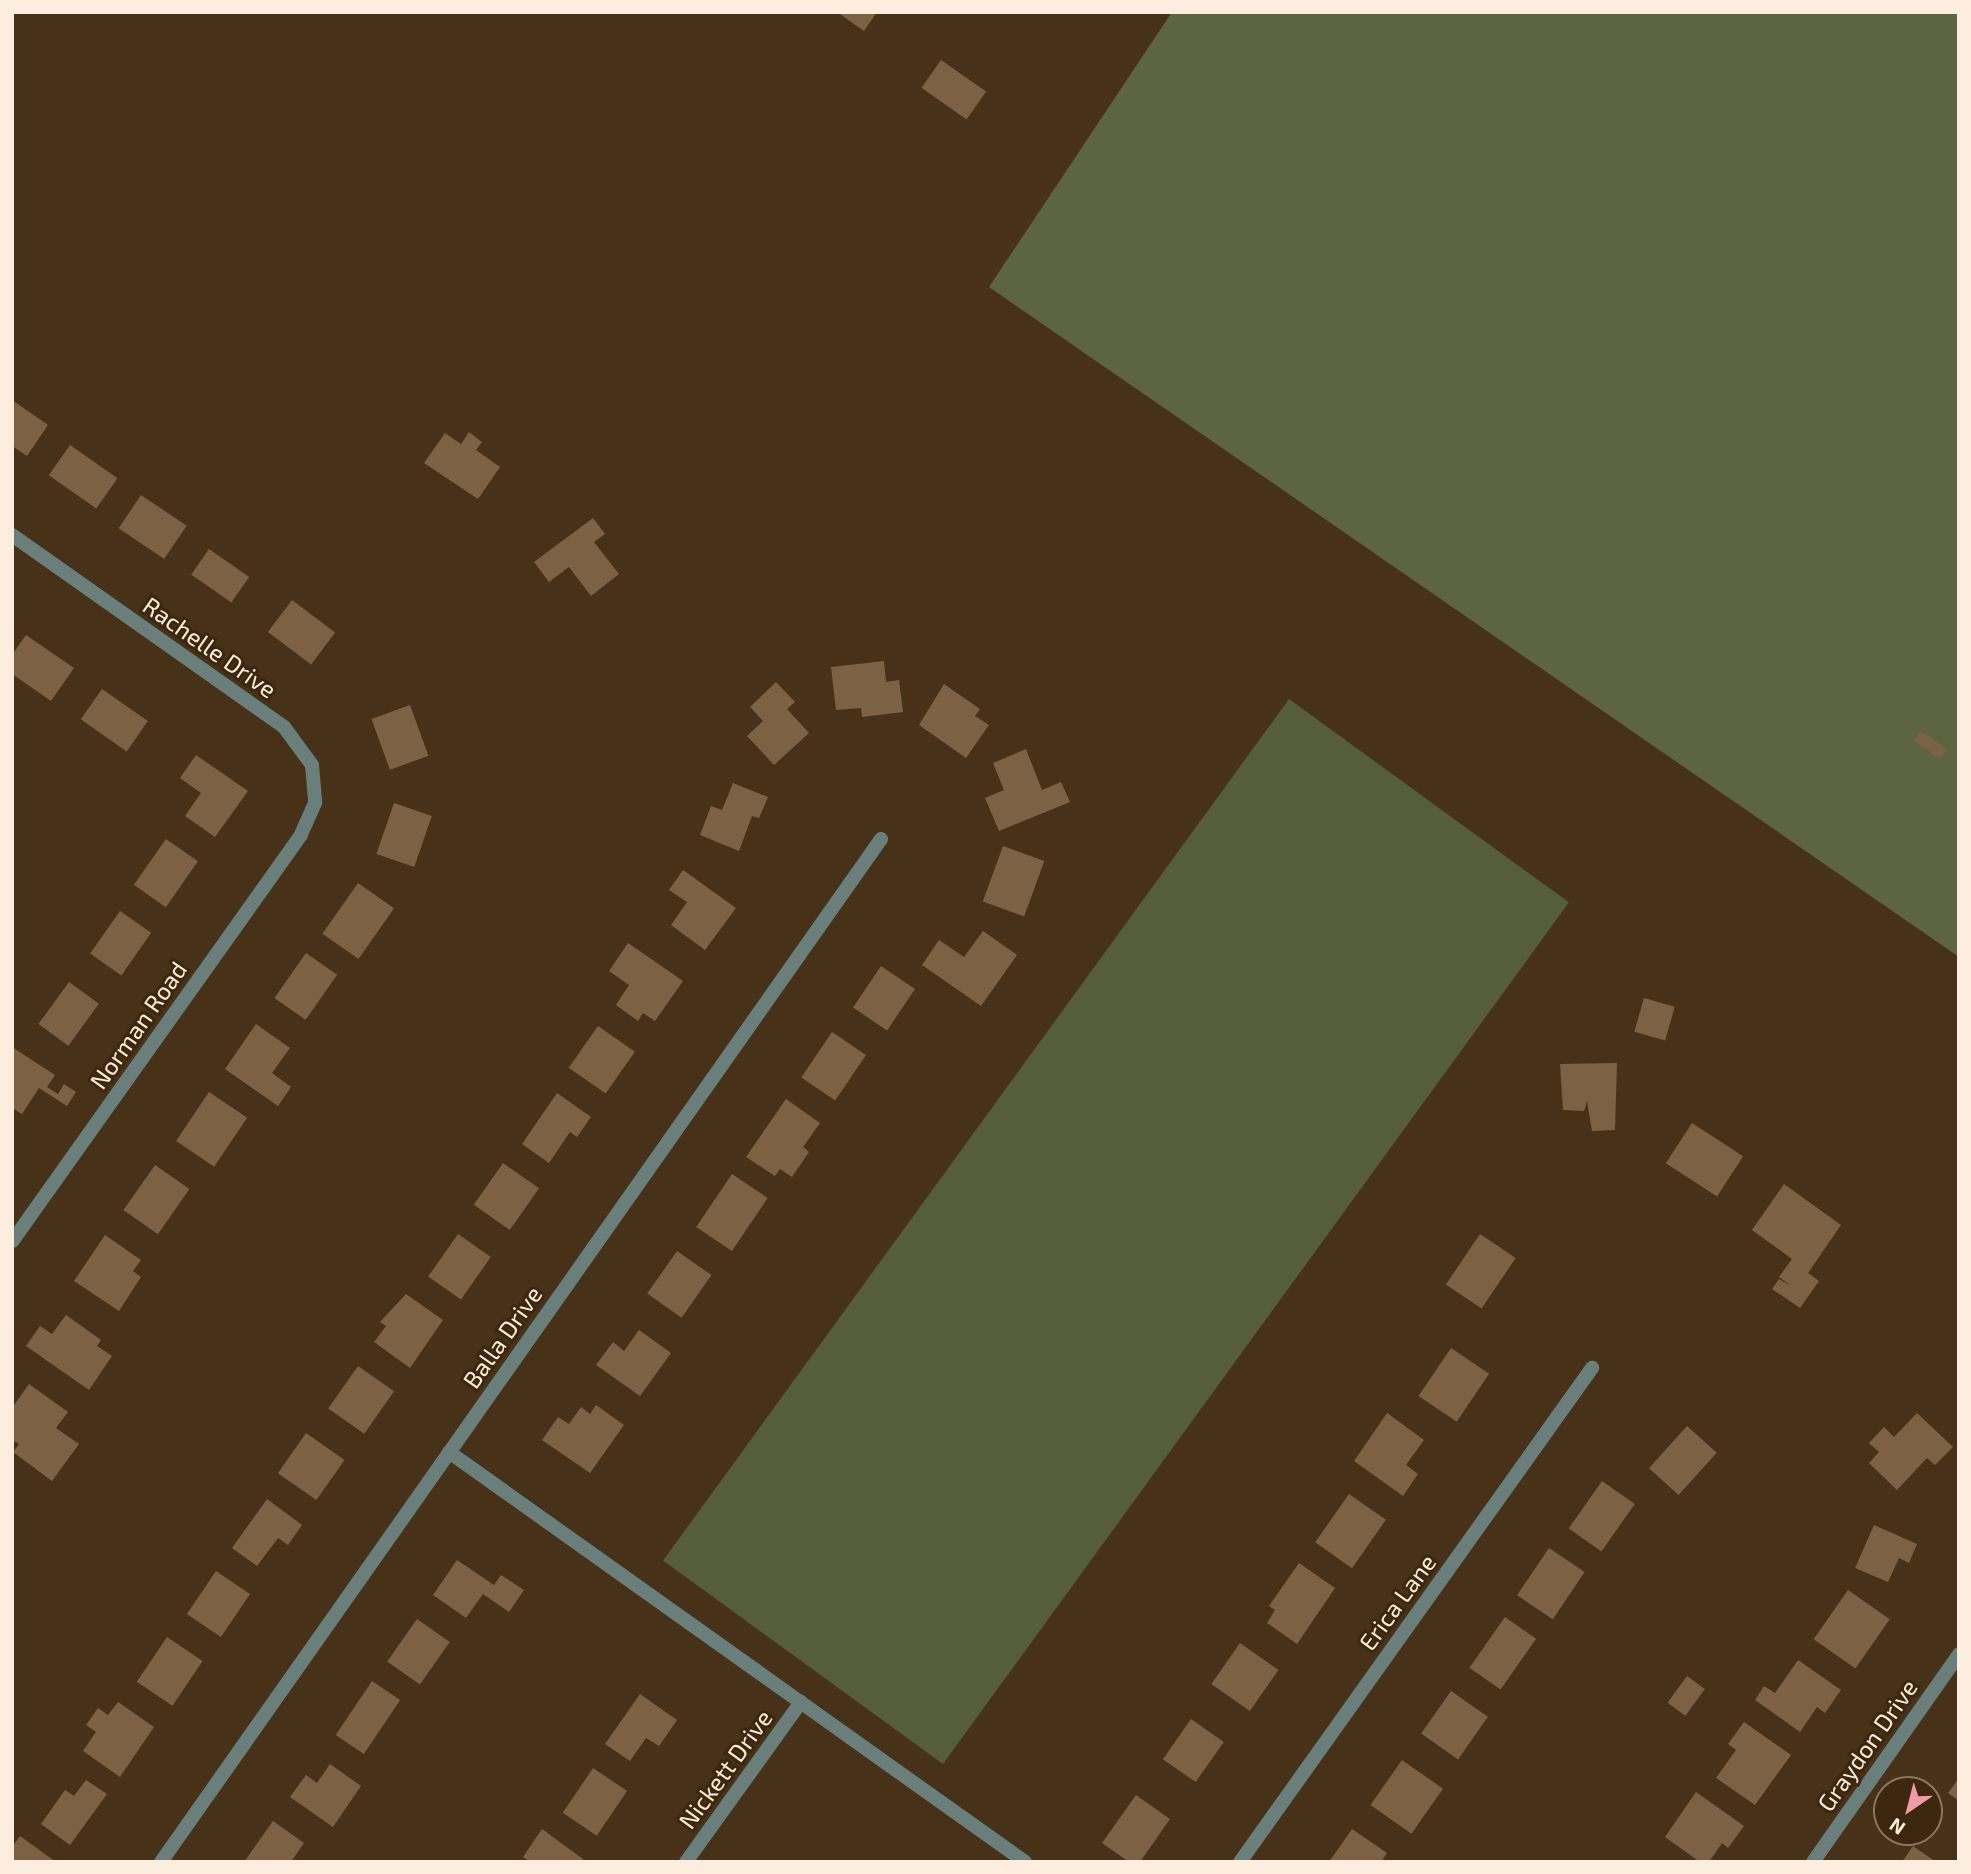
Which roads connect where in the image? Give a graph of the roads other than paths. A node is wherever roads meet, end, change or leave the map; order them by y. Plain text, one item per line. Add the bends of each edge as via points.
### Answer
1 (12, 535) edge
2 (301, 835) joint
3 (881, 839) dead end
4 (12, 1241) edge
5 (1592, 1368) dead end
6 (449, 1452) junction
7 (1959, 1654) edge
8 (801, 1702) junction
9 (161, 1862) edge
10 (686, 1862) edge
11 (1025, 1862) edge
12 (1240, 1862) edge
13 (1813, 1862) edge

1 - 2 street, Rachelle Drive via 284,727 312,765 314,803
2 - 4 street, Norman Road
3 - 6 street, Balla Drive
5 - 12 street, Erica Lane
6 - 8 street
6 - 9 street, Balla Drive
7 - 13 street, Graydon Drive
8 - 10 street, Nickett Drive
8 - 11 street

